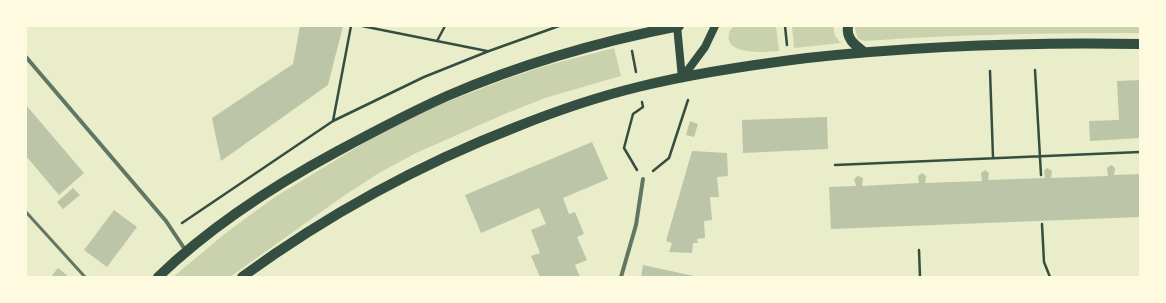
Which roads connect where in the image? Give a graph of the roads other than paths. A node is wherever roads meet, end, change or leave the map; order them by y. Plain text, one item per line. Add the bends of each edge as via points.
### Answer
1 (678, 26) edge
2 (715, 26) edge
3 (848, 26) edge
4 (1140, 44) edge
5 (864, 52) junction
6 (26, 57) edge
7 (682, 78) junction
8 (643, 179) road end
9 (26, 212) edge
10 (187, 252) junction
11 (84, 277) edge
12 (158, 277) edge
13 (242, 277) edge
14 (621, 277) edge

1 - 7 main road
1 - 10 main road via 630,37 501,75 410,113 279,184 228,219
2 - 7 main road via 706,47
3 - 5 main road via 851,41
4 - 5 main road via 964,46
5 - 7 main road via 753,65
6 - 10 street via 137,187
7 - 13 main road via 639,86 601,97 487,138 431,163 331,217
8 - 14 street via 636,225
9 - 11 lane
10 - 12 main road

